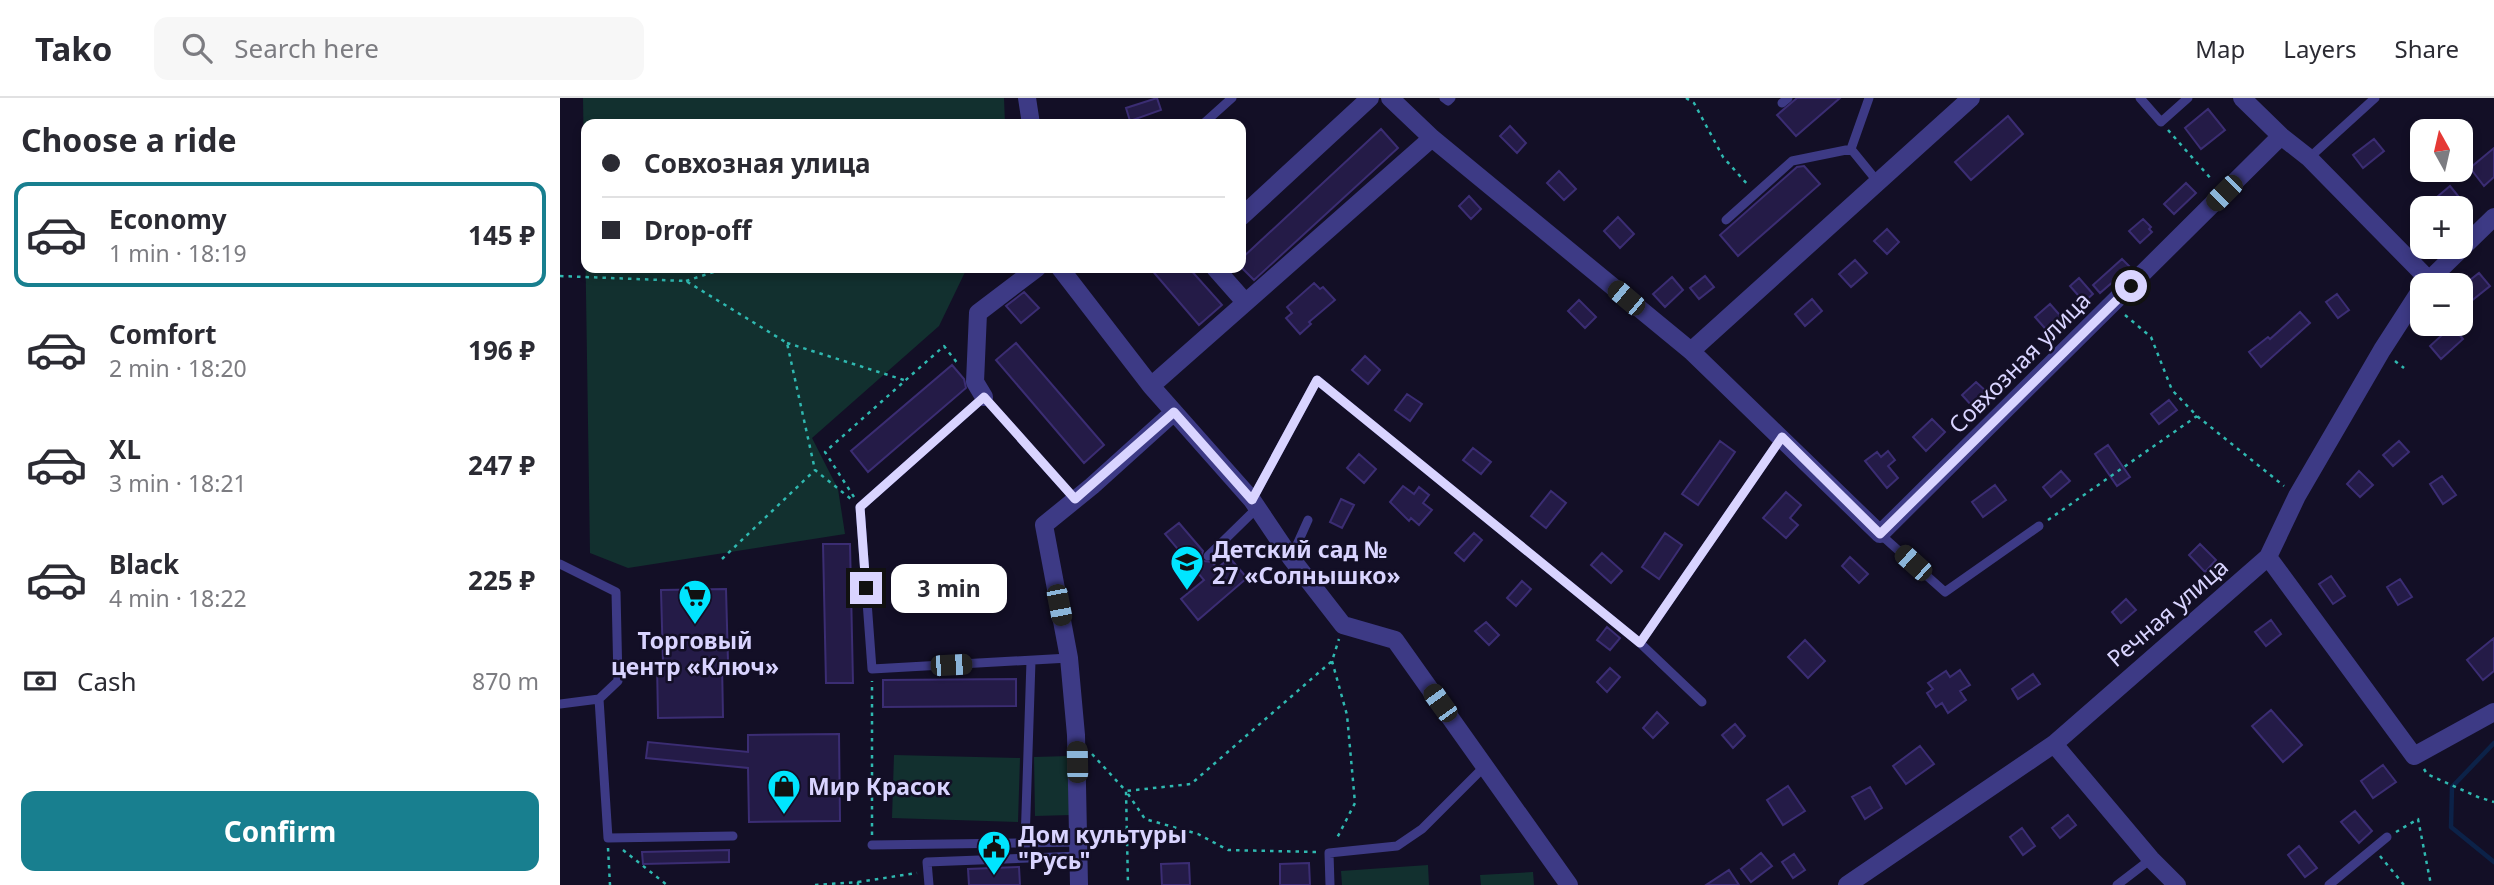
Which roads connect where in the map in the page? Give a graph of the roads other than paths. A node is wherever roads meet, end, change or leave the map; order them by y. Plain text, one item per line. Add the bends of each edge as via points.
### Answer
1 (1027, 98) edge
2 (1232, 98) edge
3 (1370, 98) edge
4 (1390, 98) edge
5 (1444, 98) edge
6 (1451, 98) edge
7 (1869, 98) edge
8 (1971, 98) edge
9 (2140, 98) edge
10 (2188, 98) edge
11 (2242, 98) edge
12 (2375, 98) edge
13 (1030, 119) edge
14 (1209, 119) edge
15 (2281, 136) junction
16 (1432, 138) junction
17 (1851, 149) junction
18 (2309, 158) junction
19 (1877, 181) junction
20 (1246, 212) edge
21 (2494, 218) edge
22 (1726, 220) dead end
23 (1030, 273) edge
24 (1064, 273) edge
25 (1219, 273) edge
26 (2415, 273) edge
27 (2436, 273) edge
28 (1245, 302) junction
29 (2410, 307) edge
30 (1690, 351) junction
31 (1151, 386) junction
32 (979, 390) junction
33 (1174, 412) junction
34 (1782, 437) junction
35 (1075, 499) junction
36 (1254, 505) junction
37 (1308, 520) dead end
38 (2039, 526) road end
39 (1880, 534) junction
40 (1208, 556) dead end
41 (1291, 558) junction
42 (2268, 558) junction
43 (560, 564) edge
44 (1640, 643) junction
45 (1069, 658) junction
46 (1031, 661) junction
47 (599, 699) junction
48 (1702, 702) dead end
49 (560, 704) edge
50 (2494, 712) edge
51 (2054, 744) junction
52 (1485, 766) junction
53 (733, 836) dead end
54 (2387, 837) road end
55 (1025, 843) junction
56 (872, 845) road end
57 (1079, 849) junction
58 (2151, 859) junction
59 (929, 885) edge
60 (1079, 885) edge
61 (1330, 885) edge
62 (1569, 885) edge
63 (1847, 885) edge
64 (2117, 885) edge
65 (2177, 885) edge
66 (2329, 885) edge

1 - 13 street
2 - 14 lane
3 - 20 street
4 - 16 street
5 - 6 lane
7 - 17 lane
8 - 19 street
9 - 10 lane via 2161,122
11 - 15 street
12 - 18 lane
15 - 18 street
15 - 39 street, Совхозная улица
16 - 28 street
16 - 30 street
17 - 19 lane
17 - 22 lane via 1792,161
18 - 26 street
19 - 30 street
21 - 27 street, Речная улица
23 - 32 street via 978,313
24 - 31 street
25 - 28 street
28 - 31 street
29 - 42 street, Речная улица via 2297,496
30 - 34 street
31 - 33 street
32 - 35 lane
32 - 46 lane via 860,507 872,669
33 - 35 street
33 - 36 street
34 - 39 street
34 - 44 lane
35 - 45 street via 1044,525
36 - 40 lane
36 - 41 street
36 - 44 lane via 1317,380
37 - 41 lane
38 - 39 lane via 1945,592
41 - 52 street via 1343,625 1395,640
42 - 50 street via 2414,756
42 - 51 street, Речная улица
43 - 47 lane via 616,592 618,681
44 - 48 lane
45 - 46 lane
45 - 57 street
46 - 55 lane
47 - 49 lane
47 - 53 lane via 608,838
51 - 58 street
51 - 63 street, Речная улица
52 - 61 lane via 1422,829 1397,846 1329,853
52 - 62 street
54 - 66 lane
55 - 56 lane
55 - 57 lane
57 - 59 lane via 927,862
57 - 60 street
58 - 64 lane
58 - 65 street

